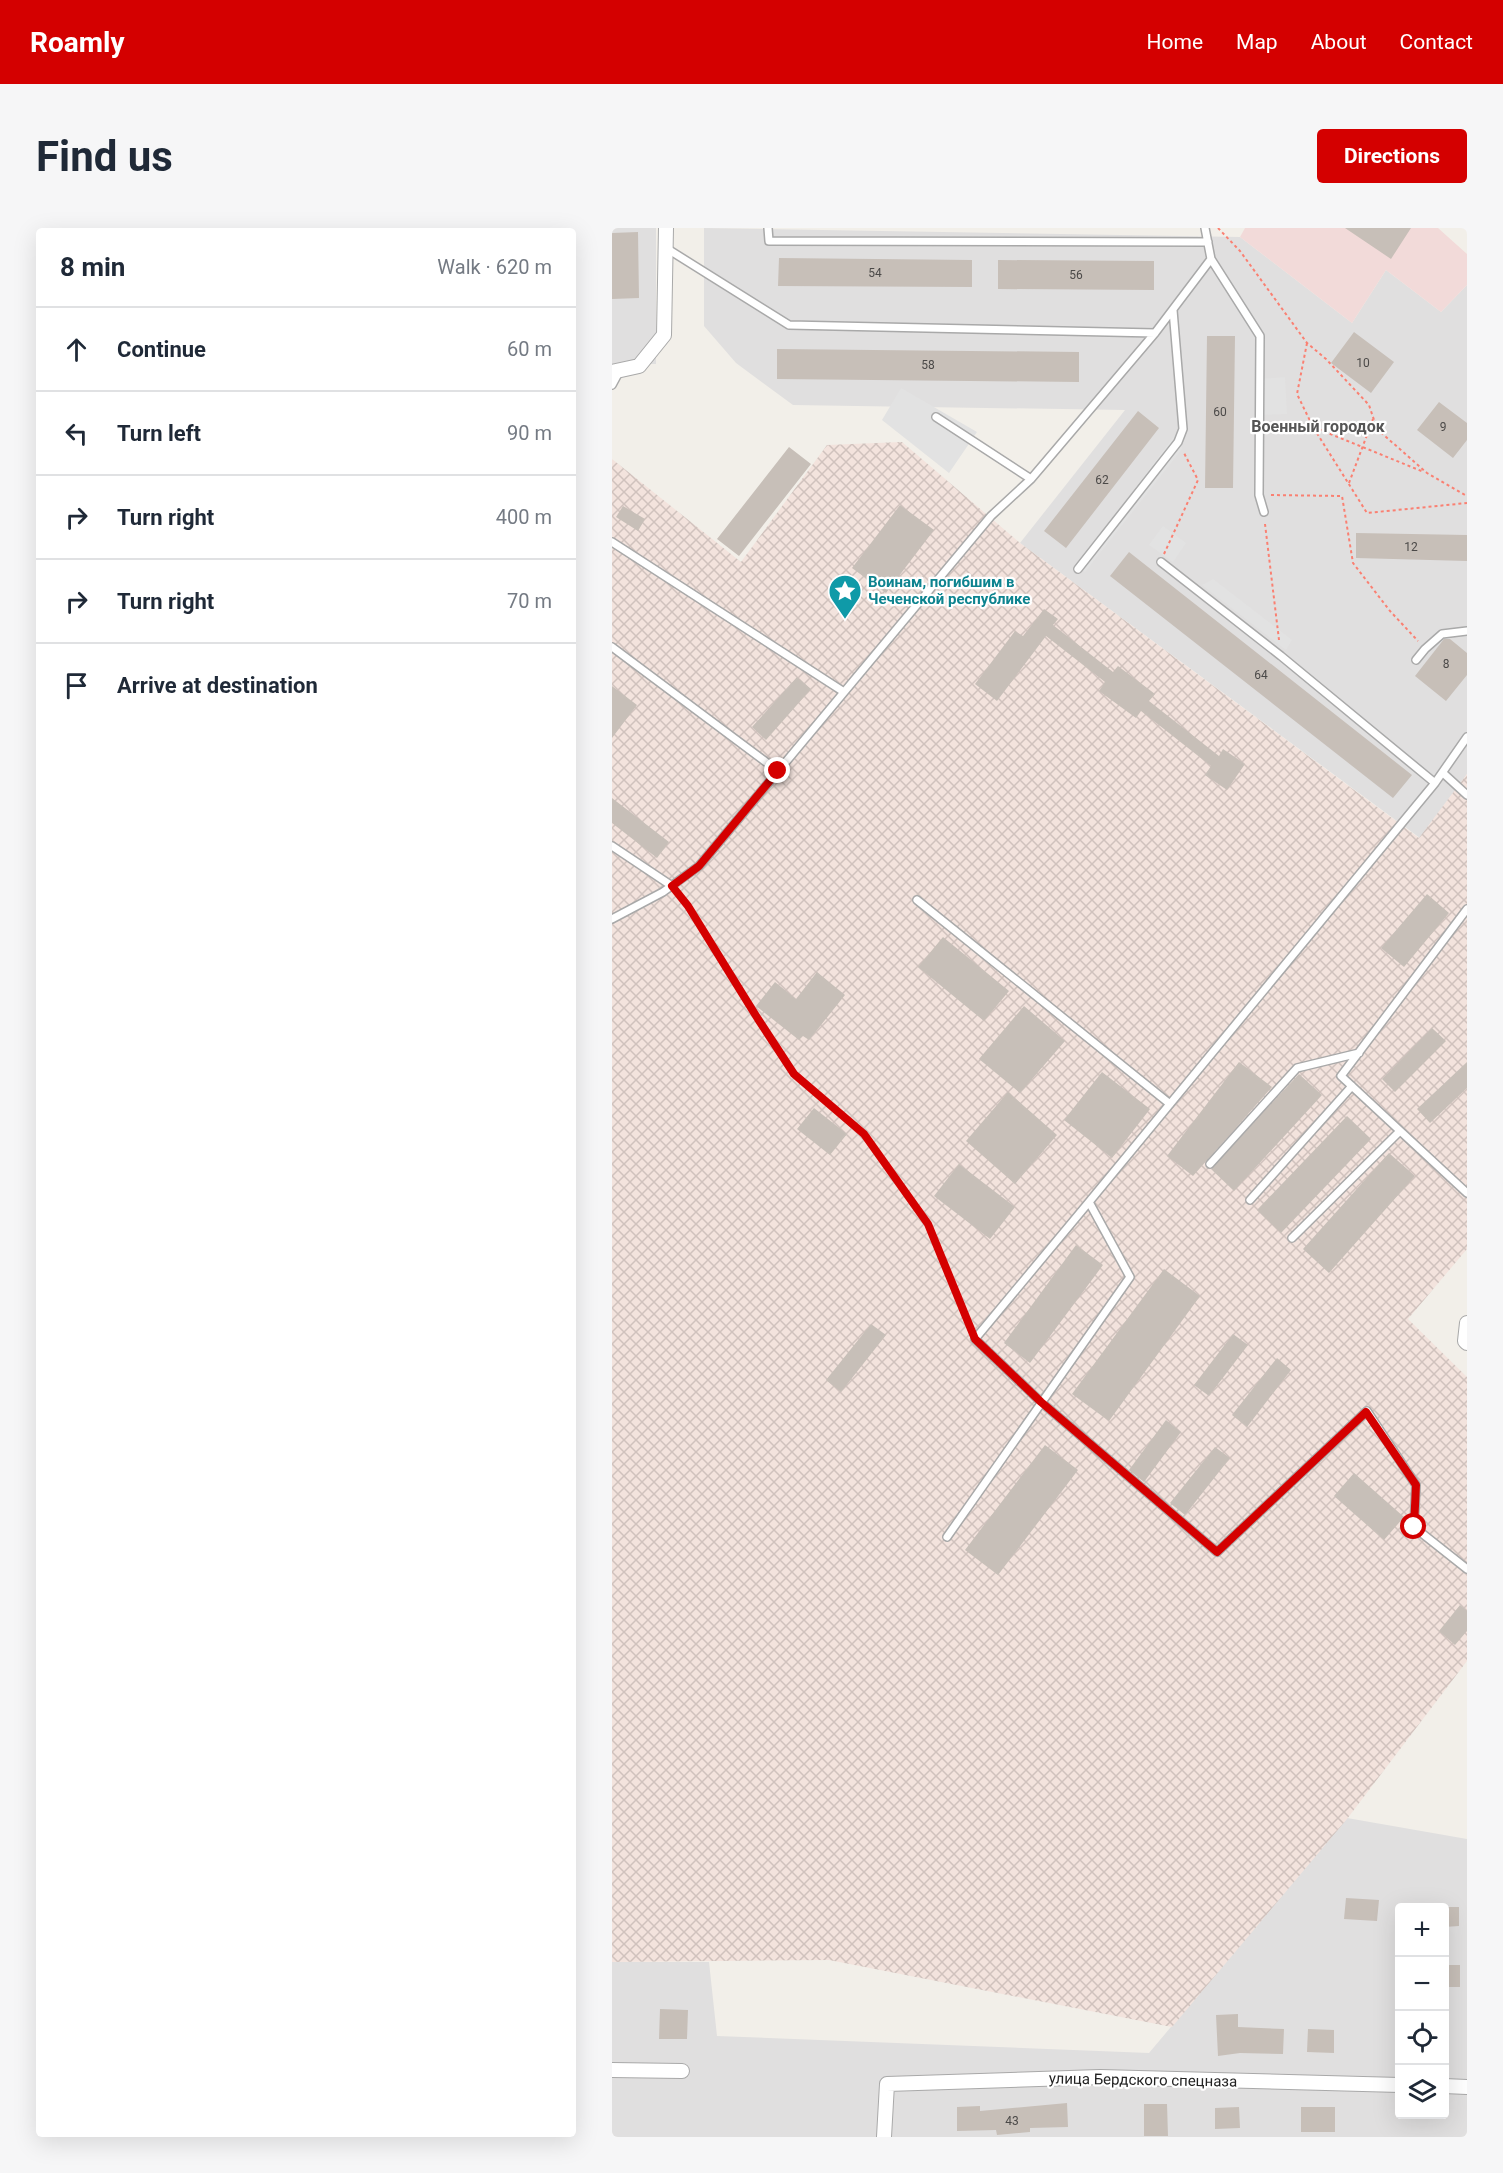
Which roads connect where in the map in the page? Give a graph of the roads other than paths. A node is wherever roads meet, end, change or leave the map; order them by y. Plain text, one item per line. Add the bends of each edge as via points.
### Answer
1 (666, 228) edge
2 (768, 228) edge
3 (1205, 228) edge
4 (1208, 242) junction
5 (666, 248) junction
6 (1211, 258) junction
7 (1173, 310) junction
8 (1155, 333) junction
9 (616, 371) edge
10 (612, 385) edge
11 (936, 417) dead end
12 (1031, 479) junction
13 (1264, 512) road end
14 (612, 542) edge
15 (1161, 562) road end
16 (1078, 569) dead end
17 (1467, 631) edge
18 (612, 647) edge
19 (1416, 660) dead end
20 (844, 692) junction
21 (1467, 737) edge
22 (778, 771) junction
23 (1443, 773) junction
24 (1435, 783) junction
25 (1467, 795) edge
26 (612, 846) edge
27 (672, 886) junction
28 (917, 900) dead end
29 (1467, 909) edge
30 (612, 919) edge
31 (1359, 1053) junction
32 (1352, 1086) junction
33 (1170, 1104) junction
34 (1400, 1131) junction
35 (1210, 1164) dead end
36 (1467, 1192) edge
37 (1250, 1200) dead end
38 (1089, 1202) junction
39 (1292, 1238) dead end
40 (1467, 1323) edge
41 (1467, 1343) edge
42 (1041, 1402) junction
43 (947, 1537) dead end
44 (1467, 1569) edge
45 (612, 2070) edge
46 (682, 2071) dead end
47 (1395, 2085) edge
48 (1449, 2086) edge
49 (1467, 2087) edge
50 (884, 2137) edge

1 - 5 street
2 - 4 lane via 769,241
3 - 4 lane
4 - 6 lane
5 - 8 lane via 789,325
5 - 9 street via 664,335 639,366
6 - 7 lane
6 - 13 lane via 1260,336 1259,495
7 - 8 lane
7 - 16 lane via 1183,429 1178,442
8 - 12 lane
9 - 10 lane
11 - 12 lane
12 - 20 lane via 991,516
14 - 20 lane
15 - 24 lane
17 - 19 lane via 1442,634
18 - 22 lane
20 - 22 lane
21 - 23 lane
22 - 27 lane via 699,866
23 - 24 lane
23 - 25 lane
24 - 33 lane
26 - 27 lane
27 - 30 lane
28 - 33 lane
29 - 31 lane
31 - 32 lane via 1341,1076
31 - 35 lane via 1297,1068
32 - 34 lane
32 - 37 lane
33 - 38 lane
34 - 36 lane
34 - 39 lane
38 - 42 lane via 1130,1277
38 - 42 lane via 975,1339
40 - 41 street
42 - 43 lane
42 - 44 lane via 1217,1552 1366,1412 1416,1485 1414,1527
45 - 46 street
47 - 50 street, улица Бердского спецназа via 1100,2077 887,2084
48 - 49 street

